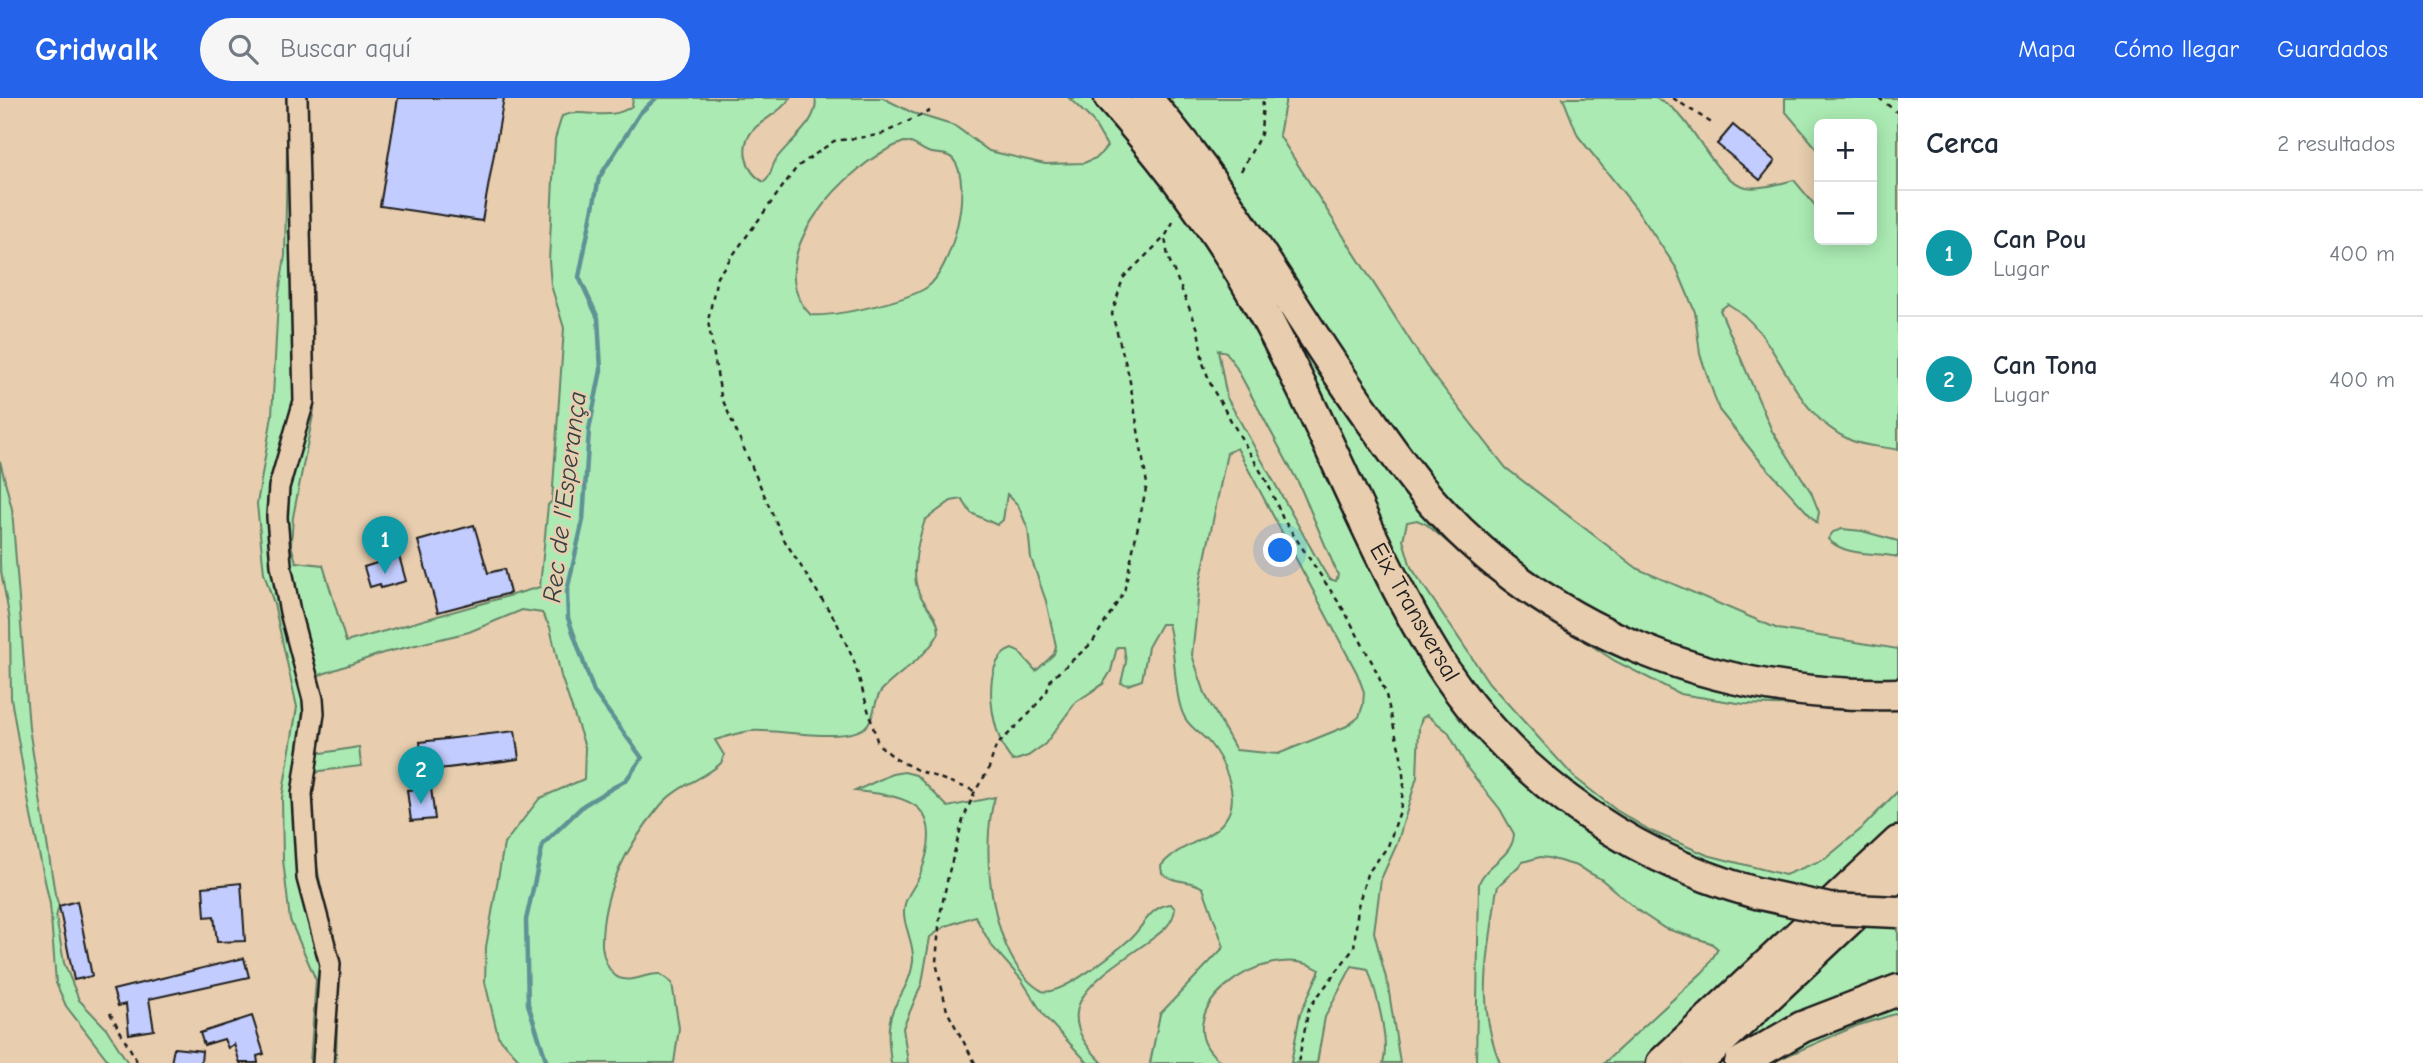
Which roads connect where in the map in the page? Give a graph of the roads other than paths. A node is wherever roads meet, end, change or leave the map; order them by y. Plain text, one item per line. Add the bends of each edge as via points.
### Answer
1 (297, 98) edge
2 (1110, 98) edge
3 (1146, 98) edge
4 (1898, 694) edge
5 (1898, 842) edge
6 (1898, 874) edge
7 (1898, 912) edge
8 (1898, 990) edge
9 (323, 1063) edge
10 (1662, 1063) edge
11 (1696, 1063) edge
12 (1740, 1063) edge

1 - 9 street via 304,401 279,487 277,517 290,612 313,699 302,794 307,878 330,964
2 - 7 highway, Eix Transversal, bridge via 1208,225 1263,311 1428,644 1468,702 1515,755 1575,806 1653,856 1756,893 1829,909
3 - 4 highway via 1234,214 1388,445 1434,503 1504,569 1572,615 1625,643 1702,671 1747,684 1818,694
5 - 10 highway
6 - 11 highway
8 - 12 highway via 1802,1027

